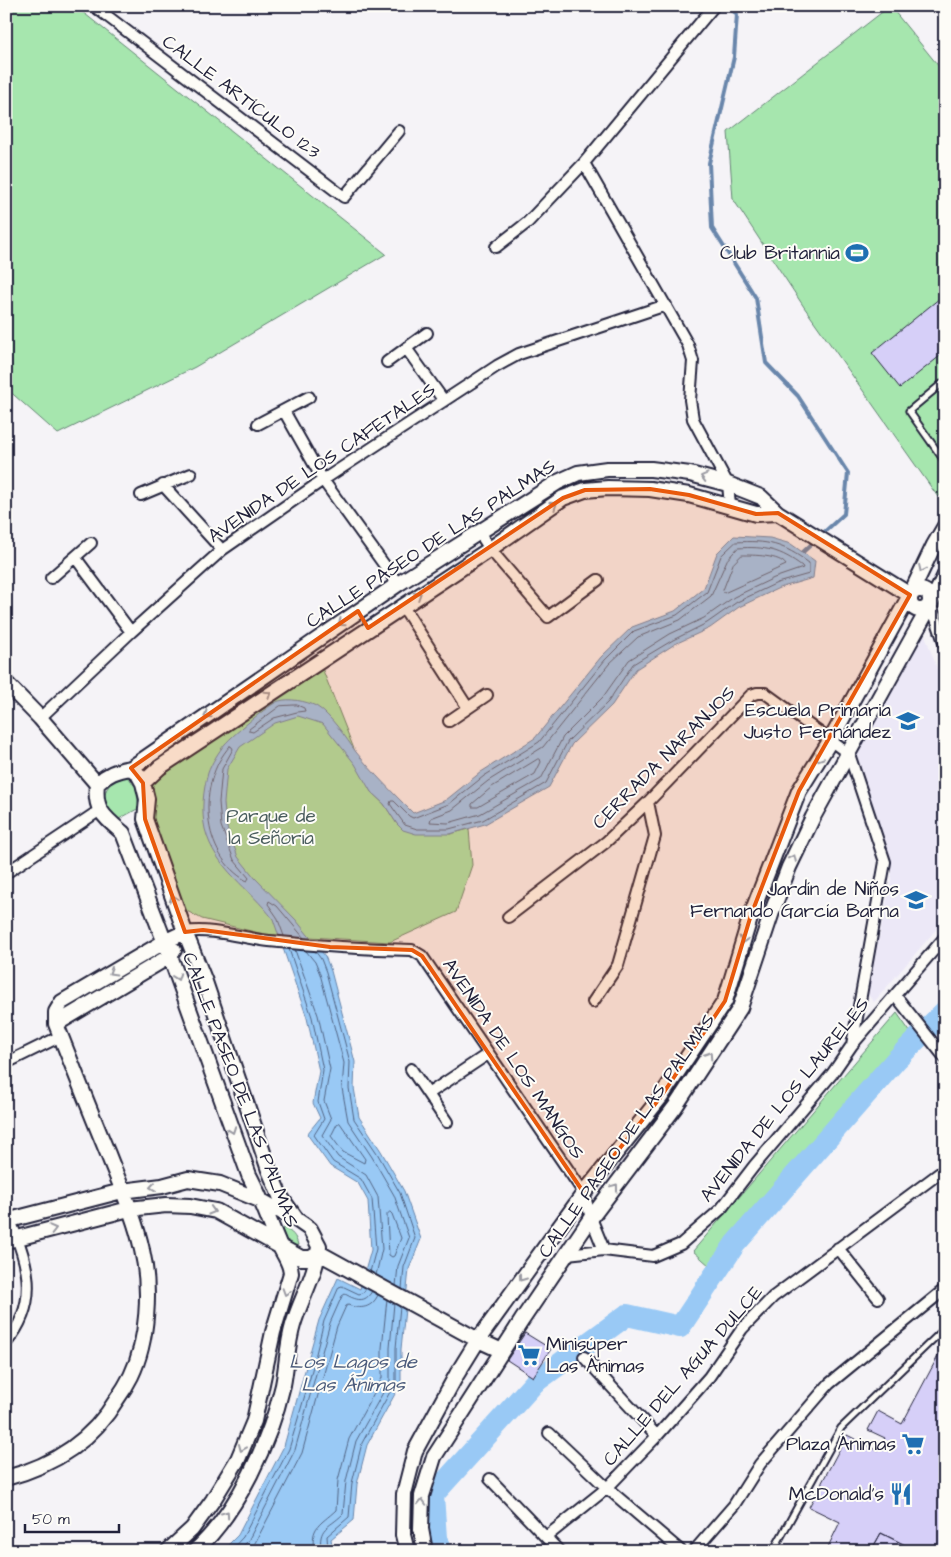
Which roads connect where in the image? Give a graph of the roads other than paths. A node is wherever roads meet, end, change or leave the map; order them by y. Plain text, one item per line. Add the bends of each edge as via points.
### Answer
1 (94, 6) edge
2 (714, 6) edge
3 (399, 131) dead end
4 (584, 163) junction
5 (496, 247) dead end
6 (666, 306) junction
7 (427, 333) dead end
8 (406, 348) junction
9 (387, 362) dead end
10 (945, 381) edge
11 (309, 397) dead end
12 (444, 401) junction
13 (284, 410) junction
14 (258, 424) dead end
15 (945, 462) edge
16 (191, 474) dead end
17 (324, 480) junction
18 (728, 484) junction
19 (163, 485) junction
20 (141, 495) dead end
21 (730, 506) junction
22 (778, 513) junction
23 (945, 526) edge
24 (479, 532) junction
25 (91, 543) dead end
26 (490, 549) junction
27 (222, 550) junction
28 (75, 557) junction
29 (945, 575) edge
30 (51, 578) dead end
31 (598, 580) dead end
32 (398, 584) junction
33 (910, 595) junction
34 (931, 604) junction
35 (402, 605) junction
36 (358, 611) junction
37 (368, 628) junction
38 (131, 632) junction
39 (945, 645) edge
40 (6, 683) edge
41 (487, 695) dead end
42 (468, 708) junction
43 (40, 718) junction
44 (449, 721) dead end
45 (830, 741) junction
46 (849, 754) junction
47 (131, 768) junction
48 (143, 783) junction
49 (97, 784) junction
50 (648, 802) junction
51 (100, 810) junction
52 (6, 873) edge
53 (508, 917) dead end
54 (185, 932) junction
55 (945, 937) edge
56 (164, 942) junction
57 (170, 956) junction
58 (895, 995) junction
59 (593, 1002) dead end
60 (59, 1030) junction
61 (852, 1045) junction
62 (488, 1054) junction
63 (945, 1058) edge
64 (6, 1063) edge
65 (411, 1069) dead end
66 (428, 1094) junction
67 (447, 1122) dead end
68 (945, 1169) edge
69 (122, 1191) junction
70 (584, 1193) junction
71 (262, 1201) junction
72 (129, 1209) junction
73 (8, 1217) edge
74 (591, 1218) junction
75 (297, 1220) junction
76 (12, 1240) edge
77 (280, 1247) junction
78 (838, 1248) junction
79 (604, 1250) junction
80 (319, 1253) junction
81 (567, 1254) junction
82 (945, 1289) edge
83 (878, 1298) dead end
84 (945, 1328) edge
85 (478, 1340) junction
86 (6, 1343) edge
87 (502, 1351) junction
88 (584, 1356) dead end
89 (549, 1433) dead end
90 (657, 1436) junction
91 (6, 1478) edge
92 (490, 1479) dead end
93 (607, 1488) junction
94 (546, 1537) junction
95 (168, 1551) edge
96 (195, 1551) edge
97 (407, 1551) edge
98 (425, 1551) edge
99 (559, 1551) edge
100 (681, 1551) edge
101 (694, 1551) edge
102 (773, 1551) edge

1 - 3 street, CALLE ARTÍCULO 123 via 344,197
2 - 4 street
4 - 5 street via 528,222
4 - 6 street
6 - 12 street, AVENIDA DE LOS CAFETALES via 519,354
6 - 18 street via 688,345 693,361 690,400 693,419
7 - 8 street
8 - 9 street
8 - 12 street
10 - 15 lane via 909,411
11 - 13 street
12 - 17 street, AVENIDA DE LOS CAFETALES
13 - 14 street
13 - 17 street
16 - 19 street
17 - 27 street, AVENIDA DE LOS CAFETALES
17 - 32 street
18 - 21 street
18 - 22 street, CALLE PASEO DE LAS PALMAS via 761,497
18 -> 24 street, CALLE PASEO DE LAS PALMAS via 690,474 651,469 578,473 558,482
19 - 20 street
19 - 27 street
21 - 22 street, CALLE PASEO DE LAS PALMAS via 756,514
26 -> 21 street, CALLE PASEO DE LAS PALMAS via 563,498 585,490 650,489
22 - 33 street, CALLE PASEO DE LAS PALMAS
23 -> 33 street, CALLE PASEO DE LAS PALMAS
24 - 26 street
24 - 32 street, CALLE PASEO DE LAS PALMAS
25 - 28 street
26 - 31 street via 548,617
35 -> 26 street, CALLE PASEO DE LAS PALMAS
27 - 38 street, AVENIDA DE LOS CAFETALES
28 - 30 street
28 - 38 street
29 - 34 street, CALLE PASEO DE LAS PALMAS
32 - 36 street, CALLE PASEO DE LAS PALMAS
33 - 34 street via 916,590 923,590 929,594
33 - 45 street, CALLE PASEO DE LAS PALMAS
34 - 39 street
34 - 46 street, CALLE PASEO DE LAS PALMAS
35 - 37 street, CALLE PASEO DE LAS PALMAS
35 - 42 street
36 - 37 street
36 -> 47 street, CALLE PASEO DE LAS PALMAS
48 -> 37 street, CALLE PASEO DE LAS PALMAS via 160,767
38 - 43 street, AVENIDA DE LOS CAFETALES
40 - 43 street
41 - 42 street
42 - 44 street
43 - 49 street
45 - 46 street, CERRADA NARANJOS
45 - 50 street, CERRADA NARANJOS via 765,693 757,692
45 -> 70 street, CALLE PASEO DE LAS PALMAS via 799,791 751,916 725,1001 660,1098
46 - 61 street via 885,862
74 -> 46 street, CALLE PASEO DE LAS PALMAS via 675,1107 740,1008 790,867 813,817
47 - 48 street
47 - 49 street, CALLE PASEO DE LAS PALMAS via 118,770
54 -> 48 street, CALLE PASEO DE LAS PALMAS via 145,819 147,799
49 - 51 street via 95,798
50 - 53 street, CERRADA NARANJOS via 606,842
50 - 59 street via 654,836 652,845 618,965
51 - 52 street
51 - 56 street, CALLE PASEO DE LAS PALMAS via 123,833
54 - 56 street
54 - 57 street
54 - 62 street, AVENIDA DE LOS MANGOS via 203,930 330,947 412,950 422,956
54 - 75 street, CALLE PASEO DE LAS PALMAS via 269,1170 280,1196
55 - 58 street, AVENIDA DE LOS LAURELES
56 - 57 street, CALLE PASEO DE LAS PALMAS
56 -> 60 street via 62,1002 56,1012
57 - 60 street
57 -> 71 street, CALLE PASEO DE LAS PALMAS via 249,1176
58 - 61 street, AVENIDA DE LOS LAURELES
58 - 63 street
60 - 64 street
60 - 69 street
61 - 79 street, AVENIDA DE LOS LAURELES via 721,1209 681,1244 653,1256
62 - 66 street
62 - 70 street, AVENIDA DE LOS MANGOS
65 - 66 street
66 - 67 street
68 - 78 street, CALLE DEL AGUA DULCE
71 -> 69 street via 220,1184 188,1179
69 - 72 street
69 - 73 street
70 - 74 street, AVENIDA DE LOS MANGOS
70 -> 85 street, CALLE PASEO DE LAS PALMAS
71 - 75 street
71 - 77 street, CALLE PASEO DE LAS PALMAS
76 -> 72 street
72 -> 77 street via 166,1205 216,1211
72 - 91 street via 142,1250 146,1284 141,1346 131,1376 92,1432 59,1457 31,1472
73 - 76 street
74 - 79 street
74 - 81 street, CALLE PASEO DE LAS PALMAS
75 - 80 street, CALLE PASEO DE LAS PALMAS via 310,1230 320,1246
76 - 86 street via 28,1278 28,1303 20,1324
77 - 80 street via 301,1258 311,1258
77 -> 95 street, CALLE PASEO DE LAS PALMAS via 291,1273 273,1332 254,1421 238,1458 213,1500 192,1529
78 - 83 street
78 - 90 street, CALLE DEL AGUA DULCE via 773,1297 742,1329 710,1377
79 - 81 street, AVENIDA DE LOS LAURELES
80 - 85 street
96 -> 80 street via 229,1511 270,1429 283,1384 287,1346
81 - 87 street, CALLE PASEO DE LAS PALMAS
82 - 101 street via 829,1384 760,1464 734,1505
84 - 102 lane via 841,1428
85 - 87 street
85 - 97 street, CALLE PASEO DE LAS PALMAS via 414,1451 404,1494 402,1535
98 -> 87 street, CALLE PASEO DE LAS PALMAS via 421,1529 422,1496 434,1457
88 - 90 street
89 - 93 street
90 - 93 street, CALLE DEL AGUA DULCE
92 - 94 street
93 - 94 street, CALLE DEL AGUA DULCE
93 - 100 street
94 - 99 street

